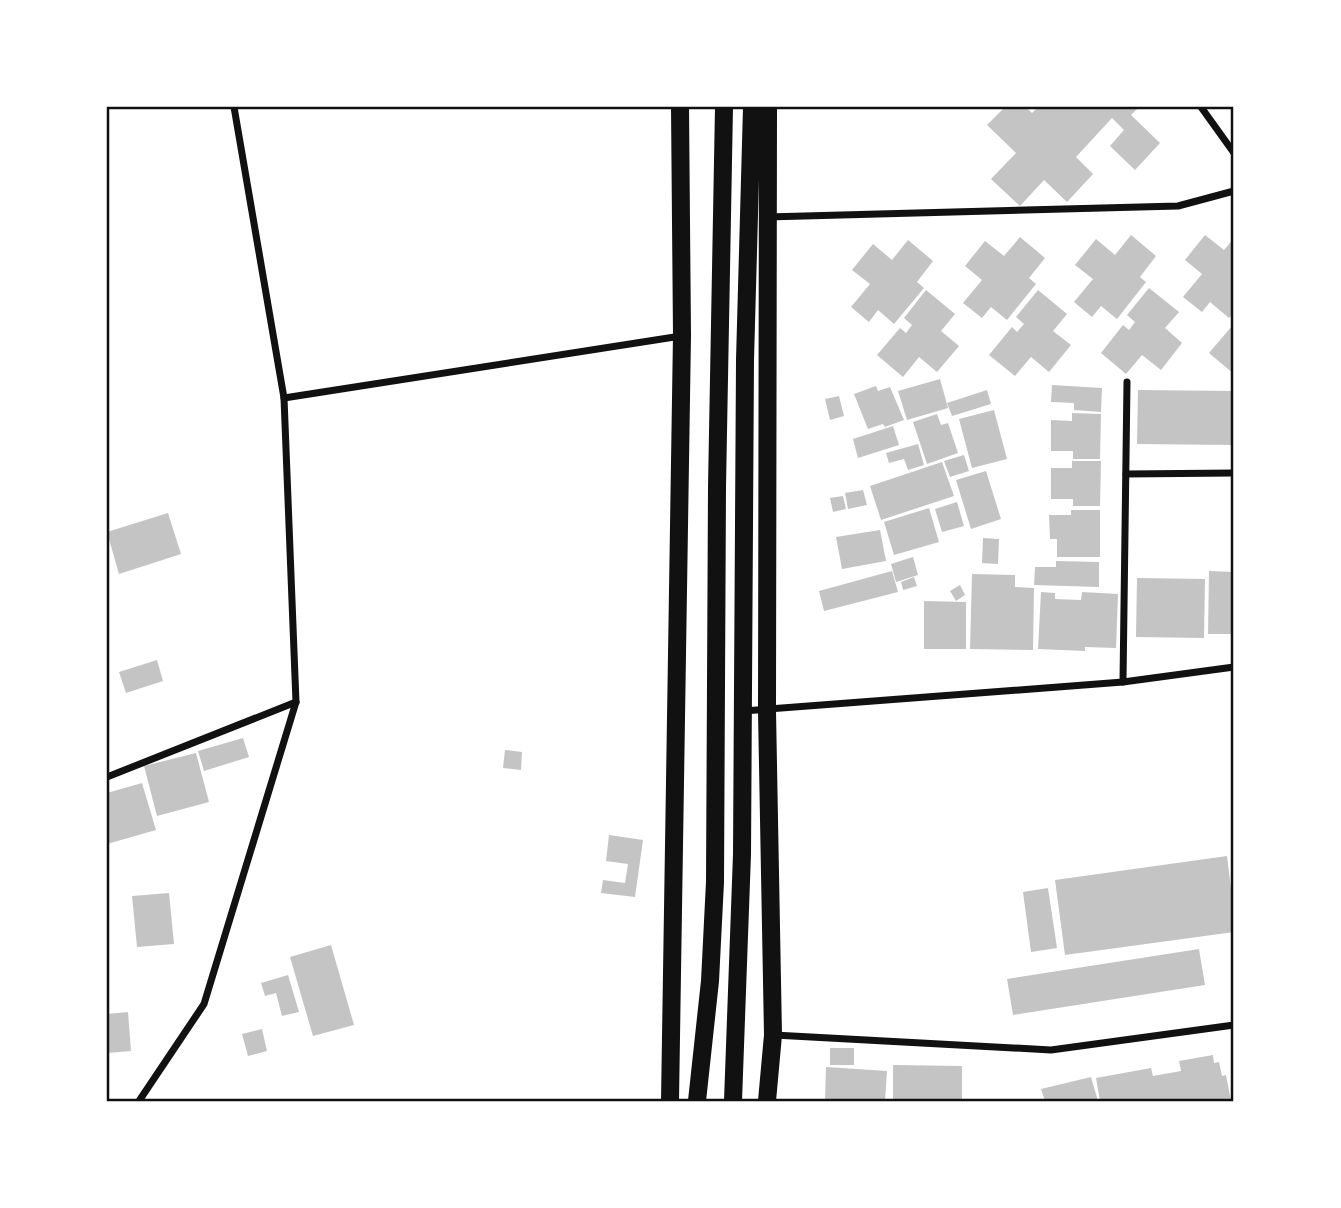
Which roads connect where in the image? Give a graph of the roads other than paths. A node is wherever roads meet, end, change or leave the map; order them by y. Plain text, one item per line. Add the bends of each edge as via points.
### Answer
1 (234, 107) edge
2 (680, 107) edge
3 (724, 107) edge
4 (752, 107) edge
5 (768, 107) edge
6 (1201, 107) edge
7 (1234, 153) edge
8 (1234, 191) edge
9 (758, 215) junction
10 (682, 335) junction
11 (1127, 382) dead end
12 (284, 398) junction
13 (1234, 473) edge
14 (1126, 474) junction
15 (1234, 667) edge
16 (1123, 682) junction
17 (296, 702) junction
18 (743, 711) junction
19 (767, 711) junction
20 (107, 777) edge
21 (1234, 1025) edge
22 (773, 1035) junction
23 (766, 1099) edge
24 (139, 1101) edge
25 (670, 1101) edge
26 (697, 1101) edge
27 (733, 1101) edge

1 - 12 street
2 - 10 main road
3 - 26 main road via 715,882
4 - 9 main road
5 - 9 main road
6 - 7 street
8 - 9 street via 1178,206
9 - 18 main road via 746,360
9 - 19 main road
10 - 12 street
10 - 25 main road
11 - 14 street
12 - 17 street
13 - 14 street
14 - 16 street
15 - 16 street
16 - 19 street
17 - 20 street
17 - 24 street via 204,1004
18 - 19 street
18 - 27 main road
19 - 22 main road
21 - 22 street via 1051,1050
22 - 23 main road

